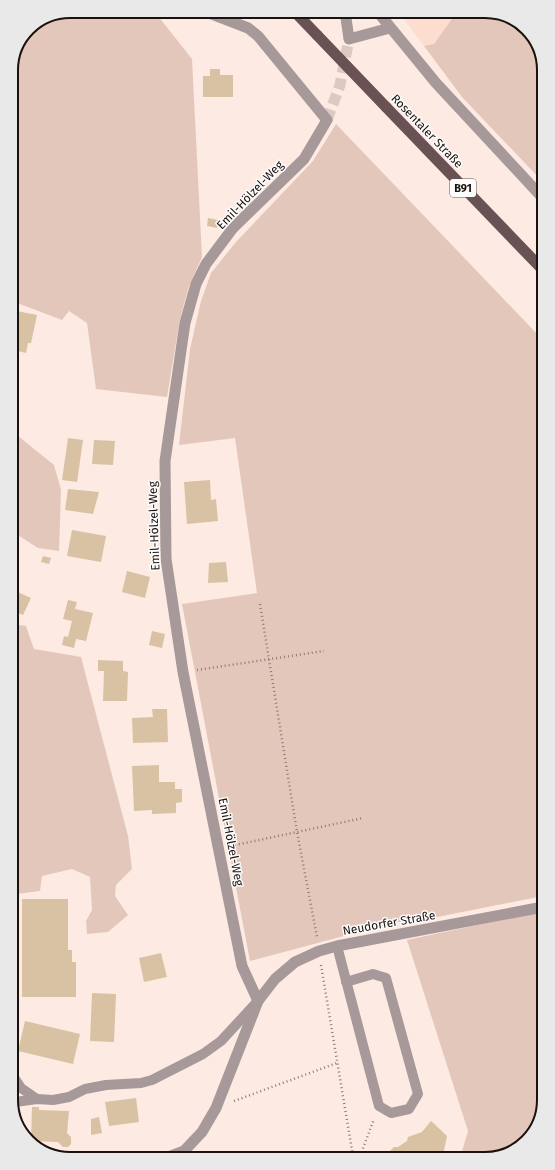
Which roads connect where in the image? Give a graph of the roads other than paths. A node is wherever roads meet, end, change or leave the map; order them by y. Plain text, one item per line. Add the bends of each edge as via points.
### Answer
1 (222, 18) edge
2 (301, 18) edge
3 (346, 18) edge
4 (382, 18) edge
5 (390, 28) junction
6 (537, 192) edge
7 (537, 265) edge
8 (537, 909) edge
9 (337, 946) junction
10 (346, 982) junction
11 (258, 1001) junction
12 (18, 1084) edge
13 (37, 1099) junction
14 (18, 1102) edge
15 (187, 1152) edge

1 - 11 street, Emil-Hölzel-Weg via 248,28 258,36 327,120 304,159 233,228 206,264 196,284 178,365 165,461 166,559 183,672 242,966
2 - 7 main road, Rosentaler Straße / B91, bridge
3 - 5 street via 349,39
4 - 5 street
5 - 6 street via 436,83
8 - 9 street, Neudorfer Straße
9 - 10 lane
9 - 11 street, Neudorfer Straße via 295,962 275,980
10 - 10 lane via 379,1106 391,1113 409,1109 418,1094 386,978 373,974
11 - 13 lane via 220,1041 203,1054 152,1080 92,1087 69,1097 54,1100
11 - 15 street via 216,1108
12 - 13 lane
13 - 14 lane

